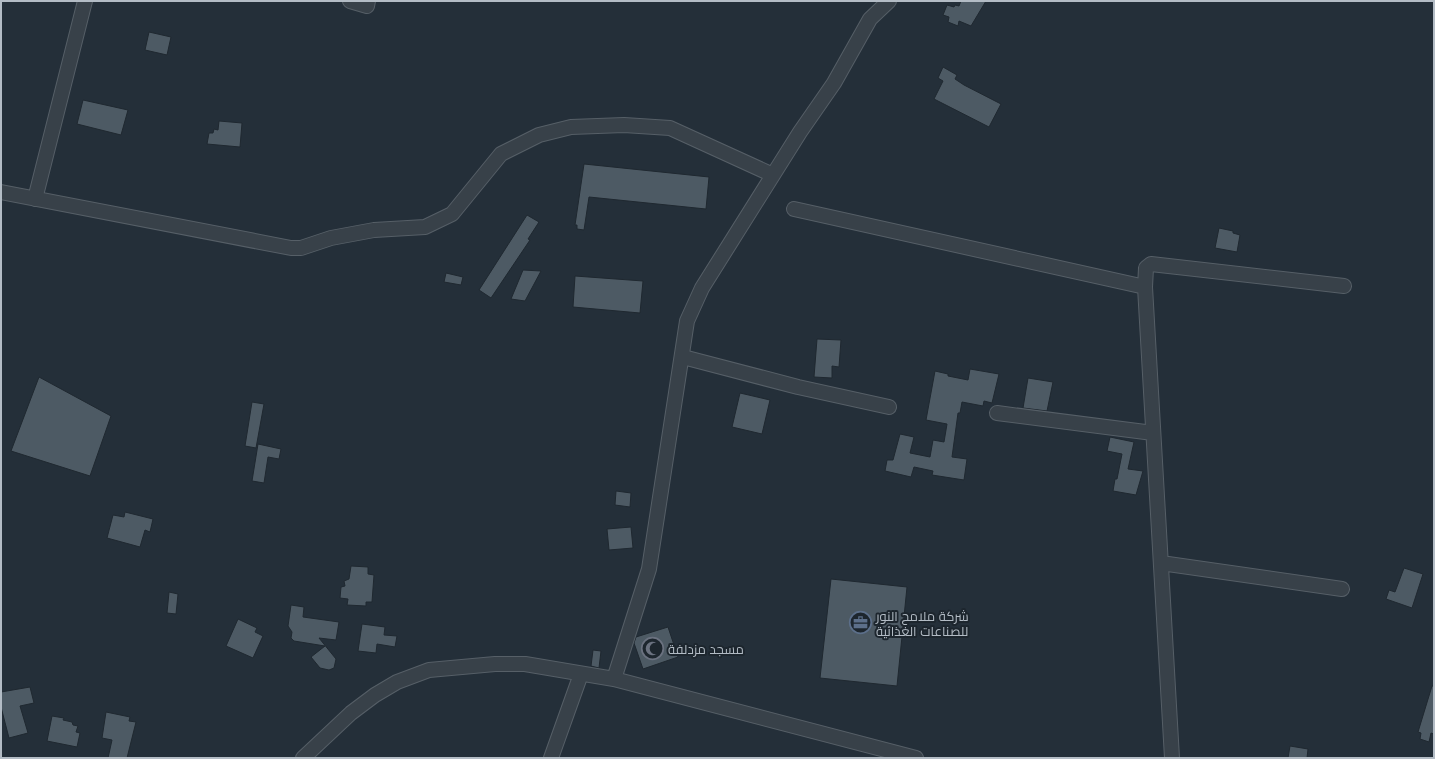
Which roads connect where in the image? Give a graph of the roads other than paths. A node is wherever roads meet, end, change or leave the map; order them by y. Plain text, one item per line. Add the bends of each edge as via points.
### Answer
1 (85, 1) edge
2 (350, 1) edge
3 (368, 1) edge
4 (889, 1) edge
5 (773, 175) junction
6 (1, 192) edge
7 (35, 199) junction
8 (794, 210) dead end
9 (1344, 286) dead end
10 (1145, 287) junction
11 (683, 357) junction
12 (889, 408) dead end
13 (996, 413) dead end
14 (1153, 433) junction
15 (1161, 563) junction
16 (1342, 589) dead end
17 (581, 674) junction
18 (614, 679) junction
19 (303, 758) edge
20 (551, 758) edge
21 (916, 758) edge
22 (1172, 758) edge

1 - 7 street
2 - 3 street via 367,6
4 - 5 street via 870,19 834,83
5 - 7 street via 670,128 624,124 572,127 539,135 501,154 452,214 425,227 374,230 331,238 301,248
5 - 11 street via 693,305 687,321
6 - 7 street
8 - 10 street
9 - 10 street via 1151,264 1146,268
10 - 14 street
11 - 12 street
11 - 18 street via 648,570
13 - 14 street
14 - 15 street
15 - 16 street
15 - 22 street
17 - 18 street
17 - 19 street via 525,664 429,670 397,682 375,695 351,713
17 - 20 street
18 - 21 street

